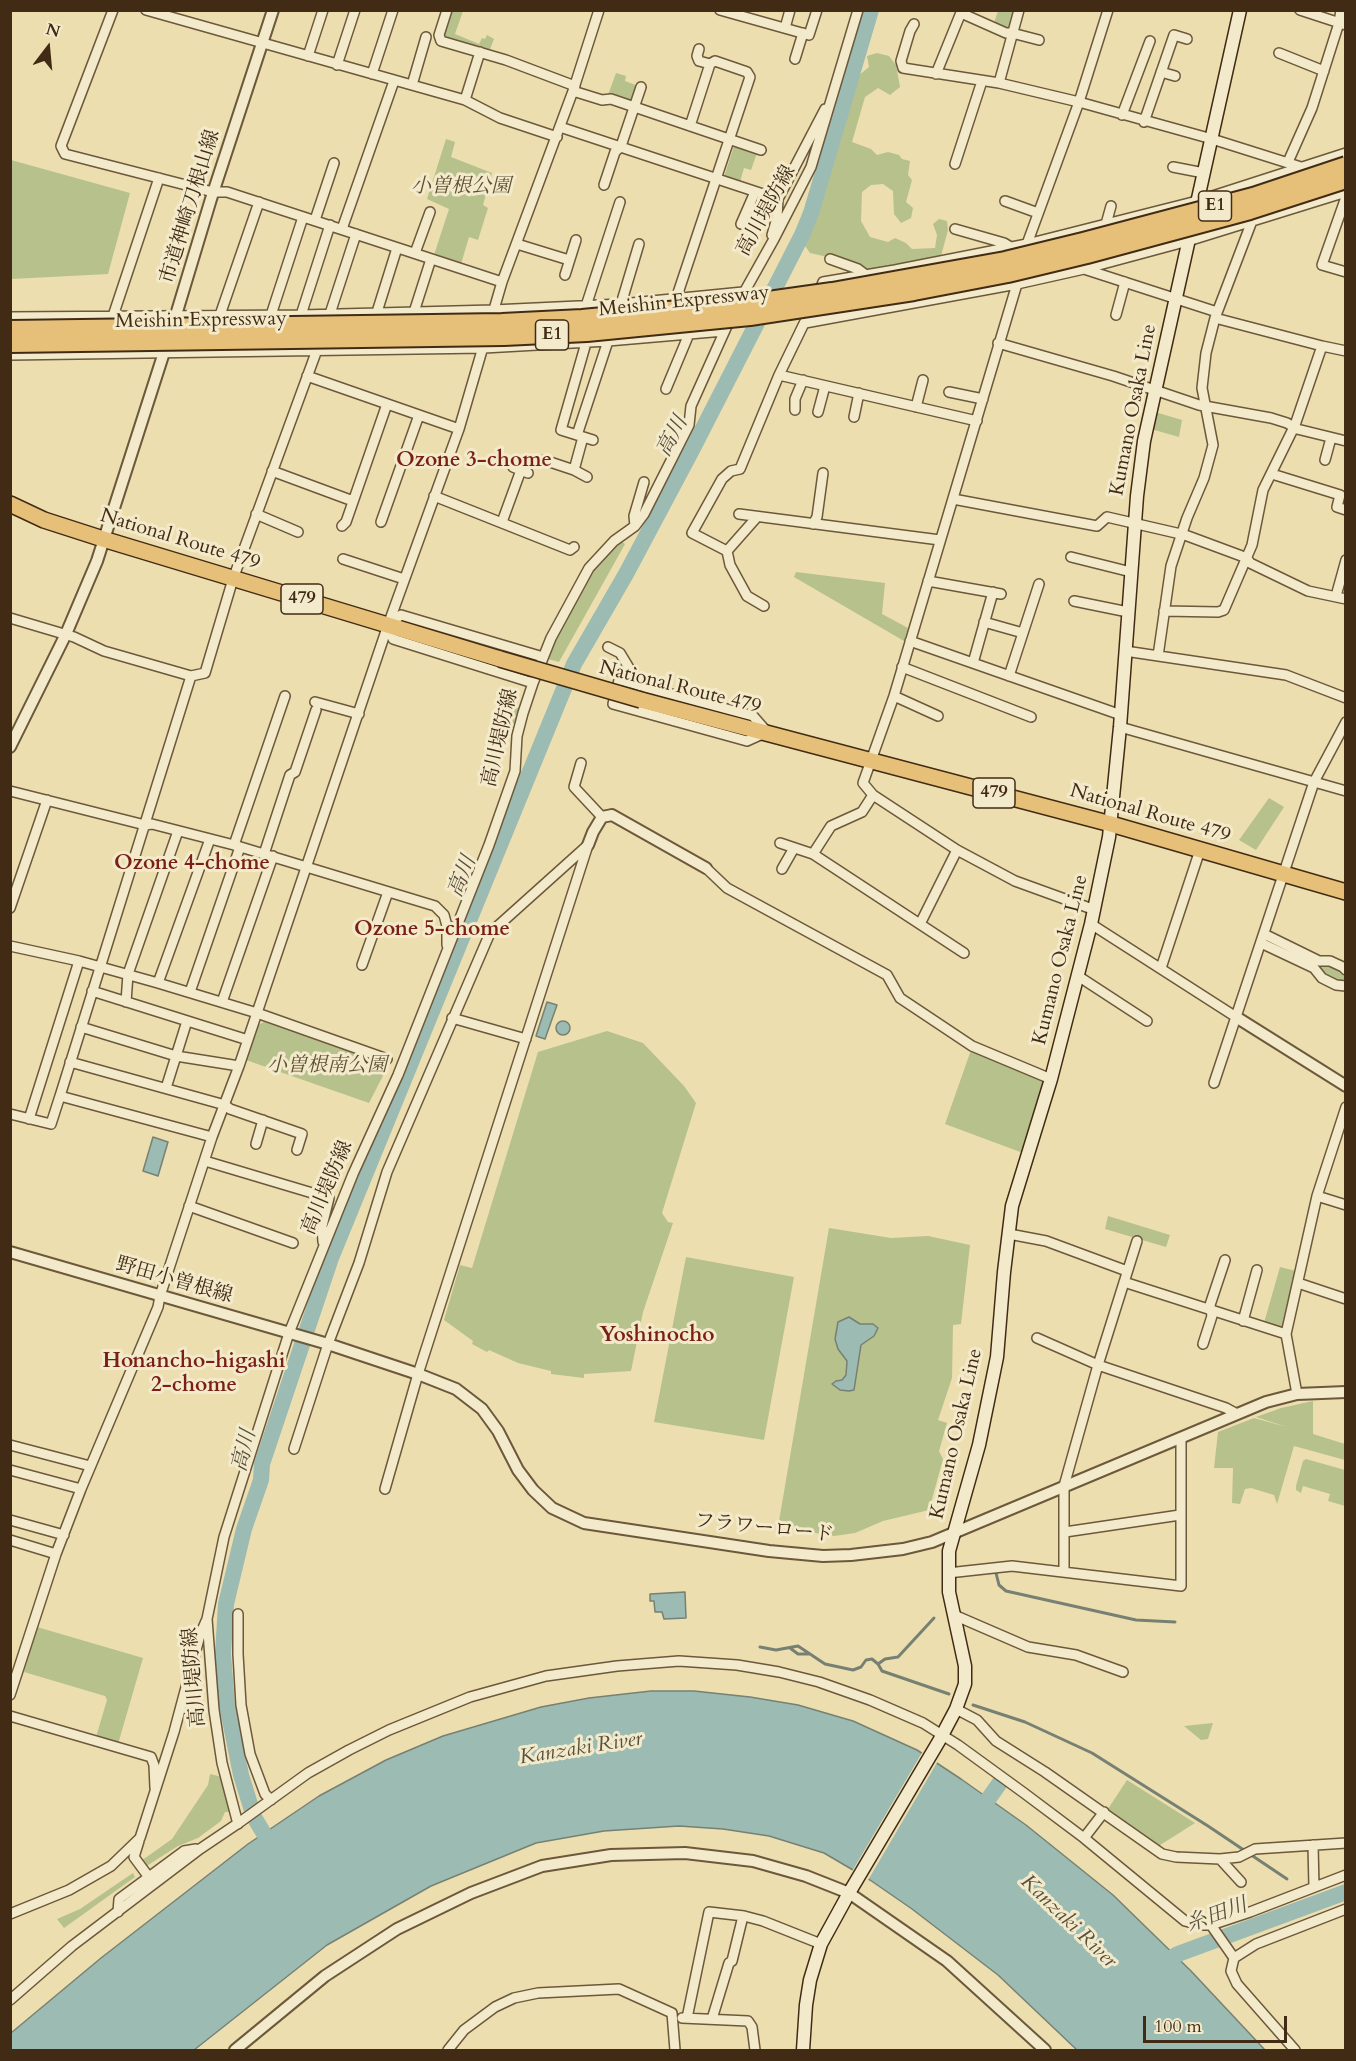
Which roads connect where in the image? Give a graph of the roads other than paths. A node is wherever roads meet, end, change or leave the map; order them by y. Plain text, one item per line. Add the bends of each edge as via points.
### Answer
1 (113, 10) edge
2 (146, 10) edge
3 (273, 10) edge
4 (323, 10) edge
5 (355, 10) edge
6 (393, 10) edge
7 (447, 10) edge
8 (599, 10) edge
9 (720, 10) edge
10 (790, 10) edge
11 (817, 10) edge
12 (858, 10) edge
13 (1019, 10) edge
14 (1108, 10) edge
15 (1240, 10) edge
16 (1300, 10) edge
17 (1341, 10) edge
18 (962, 12) edge
19 (914, 24) dead end
20 (1342, 24) edge
21 (785, 28) junction
22 (803, 33) junction
23 (1012, 33) junction
24 (426, 37) dead end
25 (1187, 39) dead end
26 (1039, 40) dead end
27 (1150, 41) dead end
28 (264, 44) junction
29 (699, 49) dead end
30 (480, 52) junction
31 (1279, 53) dead end
32 (308, 56) junction
33 (795, 59) dead end
34 (710, 64) junction
35 (337, 65) junction
36 (1324, 71) junction
37 (1161, 72) junction
38 (372, 74) junction
39 (936, 74) junction
40 (1175, 76) dead end
41 (394, 81) junction
42 (982, 81) junction
43 (999, 83) junction
44 (412, 85) junction
45 (641, 87) dead end
46 (574, 88) junction
47 (835, 88) junction
48 (465, 100) junction
49 (1079, 102) junction
50 (634, 107) junction
51 (1122, 115) junction
52 (1144, 122) junction
53 (690, 126) junction
54 (561, 127) junction
55 (557, 137) junction
56 (1212, 139) junction
57 (730, 140) junction
58 (621, 146) junction
59 (761, 150) dead end
60 (1346, 153) edge
61 (1288, 162) junction
62 (334, 163) dead end
63 (954, 164) dead end
64 (1346, 165) edge
65 (1173, 167) dead end
66 (1302, 167) junction
67 (1204, 173) junction
68 (159, 178) junction
69 (717, 178) junction
70 (1346, 181) edge
71 (604, 184) dead end
72 (213, 192) junction
73 (755, 192) junction
74 (1346, 192) edge
75 (1346, 197) edge
76 (778, 199) junction
77 (1005, 201) dead end
78 (1197, 201) junction
79 (259, 202) junction
80 (620, 202) dead end
81 (1111, 206) dead end
82 (430, 212) dead end
83 (1038, 213) junction
84 (303, 217) junction
85 (315, 220) junction
86 (1252, 221) junction
87 (741, 224) dead end
88 (1106, 224) junction
89 (330, 225) junction
90 (342, 229) junction
91 (955, 229) dead end
92 (356, 234) junction
93 (576, 240) dead end
94 (1188, 241) junction
95 (517, 244) junction
96 (639, 244) dead end
97 (1027, 244) junction
98 (1009, 246) junction
99 (397, 248) junction
100 (768, 249) junction
101 (415, 254) junction
102 (431, 259) junction
103 (569, 260) junction
104 (830, 260) dead end
105 (1084, 269) junction
106 (1346, 272) edge
107 (565, 275) dead end
108 (866, 275) junction
109 (502, 282) junction
110 (1125, 282) junction
111 (1017, 284) junction
112 (743, 292) junction
113 (1176, 298) junction
114 (676, 299) junction
115 (621, 304) junction
116 (586, 306) junction
117 (493, 310) junction
118 (377, 312) junction
119 (414, 312) junction
120 (331, 314) junction
121 (176, 315) junction
122 (220, 315) junction
123 (271, 315) junction
124 (301, 315) junction
125 (1116, 315) dead end
126 (1216, 315) junction
127 (113, 316) junction
128 (10, 317) edge
129 (805, 323) junction
130 (10, 328) edge
131 (724, 331) junction
132 (689, 334) junction
133 (608, 341) junction
134 (586, 343) junction
135 (998, 343) junction
136 (10, 344) edge
137 (1322, 346) junction
138 (484, 348) junction
139 (317, 350) junction
140 (1346, 351) edge
141 (163, 354) junction
142 (10, 355) edge
143 (779, 375) junction
144 (308, 376) junction
145 (803, 380) junction
146 (923, 380) dead end
147 (825, 386) junction
148 (666, 389) dead end
149 (1155, 391) junction
150 (949, 392) dead end
151 (859, 393) junction
152 (983, 399) junction
153 (387, 404) junction
154 (1204, 406) junction
155 (916, 407) junction
156 (795, 410) dead end
157 (818, 412) dead end
158 (419, 415) junction
159 (854, 417) dead end
160 (976, 421) junction
161 (1293, 427) junction
162 (459, 429) junction
163 (584, 437) junction
164 (1331, 438) junction
165 (1346, 441) edge
166 (544, 460) dead end
167 (1325, 460) dead end
168 (520, 470) dead end
169 (574, 470) junction
170 (272, 471) junction
171 (823, 473) dead end
172 (1272, 474) junction
173 (586, 477) dead end
174 (644, 482) dead end
175 (434, 496) junction
176 (953, 499) junction
177 (353, 501) junction
178 (10, 504) edge
179 (1346, 510) edge
180 (256, 514) junction
181 (739, 514) dead end
182 (757, 517) junction
183 (381, 522) dead end
184 (502, 522) junction
185 (1134, 523) junction
186 (813, 524) junction
187 (342, 526) dead end
188 (635, 526) junction
189 (298, 532) dead end
190 (1181, 534) junction
191 (103, 539) junction
192 (940, 540) junction
193 (574, 548) dead end
194 (727, 551) junction
195 (1071, 557) dead end
196 (1247, 558) junction
197 (343, 559) dead end
198 (1346, 560) edge
199 (1131, 572) junction
200 (233, 579) junction
201 (404, 579) junction
202 (928, 581) junction
203 (1038, 584) dead end
204 (1341, 598) edge
205 (1074, 602) dead end
206 (764, 606) dead end
207 (1164, 611) junction
208 (1128, 612) junction
209 (10, 618) edge
210 (984, 622) junction
211 (388, 625) junction
212 (1023, 633) junction
213 (66, 634) junction
214 (910, 641) junction
215 (608, 647) dead end
216 (1125, 651) junction
217 (1158, 656) junction
218 (543, 657) junction
219 (973, 663) junction
220 (902, 667) junction
221 (191, 676) junction
222 (1009, 676) junction
223 (533, 683) junction
224 (641, 693) junction
225 (285, 696) dead end
226 (894, 696) junction
227 (1346, 698) edge
228 (359, 714) junction
229 (938, 716) dead end
230 (1031, 717) dead end
231 (1121, 721) junction
232 (1346, 722) edge
233 (767, 732) junction
234 (10, 747) edge
235 (870, 760) junction
236 (581, 763) dead end
237 (1314, 782) junction
238 (10, 791) edge
239 (1346, 791) edge
240 (873, 795) junction
241 (47, 800) junction
242 (602, 817) junction
243 (1111, 824) junction
244 (145, 825) junction
245 (178, 831) junction
246 (210, 839) junction
247 (780, 843) dead end
248 (588, 845) junction
249 (237, 846) junction
250 (794, 848) junction
251 (957, 850) junction
252 (1200, 850) junction
253 (813, 854) junction
254 (268, 855) junction
255 (307, 867) junction
256 (706, 868) joint
257 (782, 869) dead end
258 (1284, 874) junction
259 (388, 892) junction
260 (1346, 892) edge
261 (10, 908) edge
262 (1095, 910) junction
263 (920, 924) junction
264 (1091, 924) junction
265 (1263, 939) junction
266 (10, 946) edge
267 (448, 948) junction
268 (964, 953) dead end
269 (79, 961) junction
270 (362, 965) dead end
271 (99, 967) junction
272 (1161, 968) junction
273 (1346, 970) edge
274 (128, 974) junction
275 (1078, 976) junction
276 (158, 983) junction
277 (1346, 986) edge
278 (92, 991) junction
279 (190, 992) junction
280 (126, 1002) junction
281 (222, 1002) junction
282 (257, 1013) junction
283 (1236, 1017) junction
284 (453, 1018) junction
285 (187, 1021) junction
286 (1147, 1021) dead end
287 (81, 1027) junction
288 (248, 1040) junction
289 (526, 1040) junction
290 (176, 1056) junction
291 (387, 1059) dead end
292 (70, 1062) junction
293 (239, 1066) junction
294 (1051, 1079) junction
295 (1214, 1083) dead end
296 (1346, 1086) edge
297 (166, 1088) junction
298 (60, 1096) junction
299 (225, 1105) junction
300 (1346, 1107) edge
301 (10, 1113) edge
302 (29, 1119) junction
303 (263, 1120) junction
304 (212, 1137) junction
305 (256, 1144) dead end
306 (297, 1150) dead end
307 (205, 1161) junction
308 (1317, 1196) junction
309 (1346, 1205) edge
310 (189, 1206) junction
311 (1009, 1234) junction
312 (1137, 1241) dead end
313 (293, 1243) dead end
314 (324, 1243) junction
315 (10, 1251) edge
316 (1225, 1260) dead end
317 (1257, 1270) dead end
318 (1126, 1271) junction
319 (1124, 1282) junction
320 (1298, 1284) junction
321 (160, 1296) junction
322 (1346, 1299) edge
323 (1211, 1311) junction
324 (1242, 1320) junction
325 (289, 1333) junction
326 (1286, 1334) junction
327 (1037, 1338) dead end
328 (327, 1344) junction
329 (1203, 1344) dead end
330 (1098, 1365) junction
331 (418, 1374) junction
332 (1346, 1392) edge
333 (1297, 1394) junction
334 (1237, 1414) junction
335 (1181, 1438) junction
336 (10, 1445) edge
337 (294, 1449) dead end
338 (90, 1466) junction
339 (10, 1470) edge
340 (1064, 1486) junction
341 (81, 1489) junction
342 (385, 1489) dead end
343 (1180, 1515) junction
344 (10, 1520) edge
345 (956, 1531) junction
346 (1065, 1532) junction
347 (64, 1534) junction
348 (10, 1540) edge
349 (57, 1554) junction
350 (1064, 1572) junction
351 (948, 1573) junction
352 (238, 1614) dead end
353 (954, 1615) junction
354 (207, 1619) junction
355 (1123, 1672) dead end
356 (10, 1695) edge
357 (956, 1709) junction
358 (10, 1716) edge
359 (941, 1738) junction
360 (156, 1795) junction
361 (269, 1802) junction
362 (1104, 1812) junction
363 (239, 1823) junction
364 (140, 1838) junction
365 (1084, 1838) junction
366 (1346, 1843) edge
367 (1313, 1845) junction
368 (200, 1849) junction
369 (1220, 1859) junction
370 (111, 1866) junction
371 (141, 1866) junction
372 (1346, 1875) edge
373 (1241, 1882) dead end
374 (1314, 1887) junction
375 (851, 1890) junction
376 (118, 1912) junction
377 (1343, 1913) edge
378 (10, 1914) edge
379 (743, 1916) junction
380 (1213, 1928) junction
381 (821, 1944) junction
382 (1232, 1954) junction
383 (10, 2000) edge
384 (673, 2018) junction
385 (687, 2018) junction
386 (712, 2019) junction
387 (235, 2050) edge
388 (448, 2050) edge
389 (675, 2050) edge
390 (755, 2050) edge
391 (803, 2050) edge
392 (1045, 2050) edge
393 (1295, 2050) edge

1 - 68 street via 61,146 65,154
2 - 28 street
3 - 28 street, 市道神崎刀根山線
4 - 32 street
5 - 35 street
6 - 38 street
7 - 30 street via 439,35 441,41
8 - 46 street
9 - 21 street
10 - 21 street
11 - 22 street via 809,35
12 - 47 street, 高川堤防線
13 - 23 street
14 - 49 street
15 - 56 main road, Kumano Osaka Line
16 - 20 street
17 - 20 street
18 - 23 street
18 - 39 street
19 - 39 street via 901,61 903,68
20 - 36 street
21 - 22 street
22 - 33 street
23 - 26 street
23 - 43 street
24 - 44 street
25 - 37 street via 1174,35
27 - 51 street
28 - 32 street
28 - 72 street, 市道神崎刀根山線
29 - 34 street via 699,61
30 - 46 street
30 - 48 street
31 - 36 street
32 - 35 street
34 - 53 street
34 - 57 street via 715,61 747,72 750,77
35 - 38 street
36 - 61 street
37 - 40 street
37 - 52 street
38 - 41 street
39 - 42 street
41 - 44 street
41 - 90 street
42 - 43 street
42 - 63 street
43 - 49 street
44 - 48 street
45 - 50 street
46 - 50 street
46 - 54 street
47 - 76 street
47 - 100 street, 高川堤防線 via 812,167
48 - 55 street via 500,118
49 - 51 street
49 - 83 street
50 - 53 street
50 - 58 street
51 - 52 street
52 - 56 street
53 - 57 street
54 - 55 street
54 - 58 street
55 - 95 street
56 - 61 street
56 - 67 main road, Kumano Osaka Line
57 - 59 street
57 - 69 street
58 - 69 street
58 - 71 street via 615,152
60 - 66 street
61 - 66 street
62 - 85 street
64 - 130 highway, Meishin Expressway / E1, bridge via 1253,196 1005,260 754,302 502,322
65 - 67 street
66 - 70 street
66 - 78 street
67 - 78 main road, Kumano Osaka Line
68 - 72 street
68 - 127 street
69 - 73 street
69 - 114 street
70 - 136 highway, Meishin Expressway / E1, bridge via 1076,258 914,292 750,317 504,338
72 - 79 street
72 - 121 street, 市道神崎刀根山線
73 - 76 street
73 - 87 street
74 - 86 street
75 - 106 street via 1323,265
76 - 100 street
77 - 83 street
78 - 88 street
78 - 94 main road, Kumano Osaka Line
79 - 84 street
79 - 122 street
80 - 116 street
81 - 88 street
82 - 101 street
83 - 97 street
84 - 85 street
84 - 123 street
85 - 89 street
86 - 94 street
86 - 126 street
88 - 97 street
89 - 90 street
89 - 124 street
90 - 92 street
91 - 98 street
92 - 99 street
92 - 120 street
93 - 103 street
94 - 105 street
94 - 113 main road, Kumano Osaka Line
95 - 103 street
95 - 109 street
96 - 115 street
97 - 98 street
97 - 111 street
98 - 108 street
99 - 101 street
99 - 118 street
100 - 112 street, 高川堤防線
101 - 102 street
102 - 109 street
102 - 119 street
103 - 107 street
104 - 108 street
105 - 110 street
105 - 111 street
108 - 129 street via 823,282
109 - 117 street
110 - 113 street
110 - 125 street
111 - 129 street
111 - 135 street
112 - 114 street
112 - 131 street, 高川堤防線
113 - 126 street
113 - 149 main road, Kumano Osaka Line
114 - 115 street
115 - 116 street
116 - 117 street
117 - 119 street
117 - 138 street
118 - 119 street
118 - 120 street
120 - 124 street
120 - 139 street
121 - 122 street
121 - 127 street
121 - 141 street, 市道神崎刀根山線
122 - 123 street
123 - 124 street
126 - 137 street
126 - 154 street via 1202,374
127 - 128 street
129 - 143 street
131 - 132 street
131 - 188 street, 高川堤防線 via 691,406 688,425
132 - 133 street
132 - 148 street
133 - 134 street
133 - 163 street
134 - 138 street
134 - 163 street via 561,430
135 - 149 street
135 - 152 street
137 - 140 street
137 - 161 street
138 - 139 street
138 - 162 street
139 - 141 street
139 - 144 street
141 - 142 street
141 - 191 street, 市道神崎刀根山線
143 - 145 street
143 - 194 street via 740,469 722,479 692,533
144 - 153 street
144 - 170 street
145 - 147 street
145 - 156 street via 793,405
146 - 155 street
147 - 151 street
147 - 157 street
149 - 154 street
149 - 185 main road, Kumano Osaka Line via 1144,441
150 - 152 street
151 - 155 street
151 - 159 street
152 - 160 street
153 - 158 street
153 - 177 street
154 - 161 street via 1271,418
154 - 190 street via 1213,445
155 - 160 street
158 - 162 street
158 - 183 street
160 - 176 street
161 - 164 street
161 - 172 street
162 - 175 street
163 - 169 street
164 - 165 street
164 - 167 street
166 - 169 street
168 - 184 street
169 - 173 street
170 - 177 street
170 - 180 street
171 - 186 street
172 - 179 street via 1340,495 1337,507
172 - 196 street via 1263,490
174 - 188 street
175 - 184 street
175 - 201 street
176 - 185 street via 1097,526 1107,517
176 - 192 street
177 - 187 street
178 - 191 highway, National Route 479 / 479
180 - 189 street
180 - 200 street
181 - 182 street
182 - 186 street
182 - 194 street
184 - 193 street via 570,550
185 - 190 street
185 - 199 main road, Kumano Osaka Line
186 - 192 street
188 - 218 street, 高川堤防線 via 614,541 589,568
190 - 196 street
190 - 207 street
191 - 200 highway, National Route 479 / 479
191 - 213 street, 市道神崎刀根山線
192 - 202 street
194 - 206 street via 747,596
195 - 199 street
196 - 204 street via 1308,591
196 - 207 street via 1222,612
197 - 201 street
198 - 204 street
199 - 208 main road, Kumano Osaka Line
200 - 211 highway, National Route 479 / 479
200 - 221 street via 205,673
201 - 211 street
202 - 210 street via 997,593
202 - 214 street
203 - 212 street
205 - 208 street
207 - 217 street
208 - 216 main road, Kumano Osaka Line
209 - 213 street
210 - 212 street
210 - 219 street
211 - 218 street via 401,615
211 - 223 street via 393,639
211 - 224 highway, National Route 479 / 479, bridge via 500,659
211 - 228 street
212 - 222 street
213 - 221 street via 104,651
213 - 234 street, 市道神崎刀根山線
214 - 219 street
214 - 220 street
215 - 224 street via 620,653
216 - 217 street
216 - 231 main road, Kumano Osaka Line
217 - 227 street via 1286,675
218 - 223 street, 高川堤防線
219 - 222 street
220 - 226 street
220 - 230 street
221 - 244 street
222 - 231 street
223 - 267 street, 高川堤防線 via 517,736 515,771
224 - 233 highway, National Route 479 / 479
224 - 233 street via 619,680 613,704 747,741
225 - 249 street
226 - 229 street
226 - 235 street
228 - 254 street via 316,706 295,772 290,775
228 - 255 street
231 - 237 street
231 - 243 main road, Kumano Osaka Line
232 - 237 street
233 - 235 highway, National Route 479 / 479
235 - 240 street via 863,783
235 - 243 highway, National Route 479 / 479
236 - 242 street via 574,788
237 - 239 street
237 - 258 street
238 - 241 street
240 - 251 street
240 - 253 street via 862,812 831,826
241 - 244 street
241 - 261 street
242 - 248 street
242 - 256 street via 612,815
243 - 252 highway, National Route 479 / 479
243 - 262 main road, Kumano Osaka Line
244 - 245 street
244 - 271 street
245 - 246 street
245 - 274 street
246 - 249 street
246 - 276 street
247 - 250 street
248 - 284 street via 490,933
248 - 289 street
249 - 254 street
249 - 279 street
250 - 253 street
250 - 257 street
251 - 262 street via 1015,881
251 - 263 street
252 - 258 highway, National Route 479 / 479
252 - 272 street
253 - 263 street
254 - 255 street
254 - 281 street
255 - 259 street
255 - 282 street
256 - 294 street via 727,888 887,975 900,998 972,1046
258 - 260 highway, National Route 479 / 479
258 - 265 street
259 - 267 street via 435,906 444,915
259 - 270 street
262 - 264 main road, Kumano Osaka Line
263 - 268 street
264 - 272 street
264 - 275 main road, Kumano Osaka Line
265 - 273 street
265 - 277 street via 1314,968 1322,978
265 - 283 street
266 - 269 street
267 - 314 street, 高川堤防線 via 398,1075
269 - 271 street
269 - 302 street
271 - 274 street
271 - 278 street
272 - 283 street
274 - 276 street
274 - 280 street
275 - 286 street
275 - 294 main road, Kumano Osaka Line
276 - 279 street
278 - 280 street
278 - 287 street
279 - 281 street
280 - 285 street
281 - 282 street
282 - 288 street
282 - 291 street
283 - 295 street
283 - 296 street
284 - 289 street
284 - 328 street via 387,1172 359,1263
285 - 288 street
285 - 290 street
287 - 290 street
287 - 292 street
288 - 293 street
289 - 331 street
290 - 293 street
290 - 297 street
292 - 297 street
292 - 298 street
293 - 299 street
294 - 311 main road, Kumano Osaka Line via 1012,1206
297 - 299 street
298 - 302 street via 51,1124
298 - 304 street
299 - 303 street
299 - 304 street
300 - 308 street
301 - 302 street
303 - 305 street
303 - 306 street via 302,1134
304 - 307 street
307 - 310 street
307 - 314 street via 329,1198 322,1226
308 - 309 street
308 - 320 street
310 - 313 street
310 - 321 street
311 - 318 street via 1046,1241
311 - 345 main road, Kumano Osaka Line via 997,1357
312 - 318 street
314 - 325 street, 高川堤防線
315 - 321 street, 野田小曽根線
316 - 323 street
317 - 324 street
318 - 319 street
319 - 323 street
319 - 330 street
320 - 322 street
320 - 326 street
321 - 325 street, 野田小曽根線
321 - 338 street
323 - 324 street
323 - 329 street
324 - 326 street
325 - 328 street, 野田小曽根線
325 - 354 street, 高川堤防線 via 224,1537
326 - 333 street
327 - 330 street
328 - 331 street, フラワーロード
328 - 337 street
330 - 334 street
330 - 340 street
331 - 342 street
331 - 345 street, フラワーロード via 456,1389 482,1409 533,1490 552,1508 584,1523 823,1556 903,1549
332 - 333 street, フラワーロード
333 - 334 street, フラワーロード
334 - 335 street, フラワーロード
335 - 340 street, フラワーロード
335 - 343 street
336 - 338 street
338 - 341 street
339 - 341 street
340 - 345 street, フラワーロード
340 - 346 street
341 - 347 street
343 - 346 street
343 - 350 street via 1182,1586
344 - 347 street
345 - 351 main road, Kumano Osaka Line via 949,1551
346 - 350 street
347 - 349 street
348 - 349 street
349 - 356 street
350 - 351 street via 1012,1566
351 - 353 main road, Kumano Osaka Line
352 - 361 street via 241,1705 250,1754
353 - 355 street via 1028,1647 1076,1655
353 - 357 main road, Kumano Osaka Line via 964,1666 964,1684
354 - 360 street
354 - 363 street, 高川堤防線 via 222,1763
357 - 359 main road, Kumano Osaka Line
357 - 362 street via 977,1720 996,1742
358 - 360 street via 151,1757
359 - 361 street via 923,1724 870,1700 779,1672 679,1661 616,1666 546,1676 470,1696 349,1750
359 - 365 street
359 - 375 main road, Kumano Osaka Line
360 - 364 street
361 - 363 street
362 - 365 street
362 - 369 street via 1162,1854
363 - 368 street
364 - 370 street
364 - 371 street
365 - 380 street via 1185,1921
366 - 367 street
367 - 369 street via 1255,1849 1239,1857
367 - 374 street
368 - 371 street
368 - 376 street
369 - 373 street
370 - 371 street
370 - 378 street via 69,1890
371 - 376 street via 120,1899
372 - 374 street
374 - 380 street
375 - 381 main road, Kumano Osaka Line
375 - 387 street via 753,1861 685,1853 611,1855 542,1866 471,1893 397,1929 325,1976
375 - 392 street via 947,1961
376 - 383 street
377 - 382 street
379 - 381 street
379 - 385 street via 709,1912
379 - 386 street
380 - 382 street
381 - 391 main road, Kumano Osaka Line via 807,1996
382 - 393 street via 1231,1971 1237,1984
384 - 385 street
384 - 388 street via 672,2013 623,1990 537,1993 495,2007 464,2030
384 - 389 street
385 - 386 street
386 - 390 street via 748,2021

